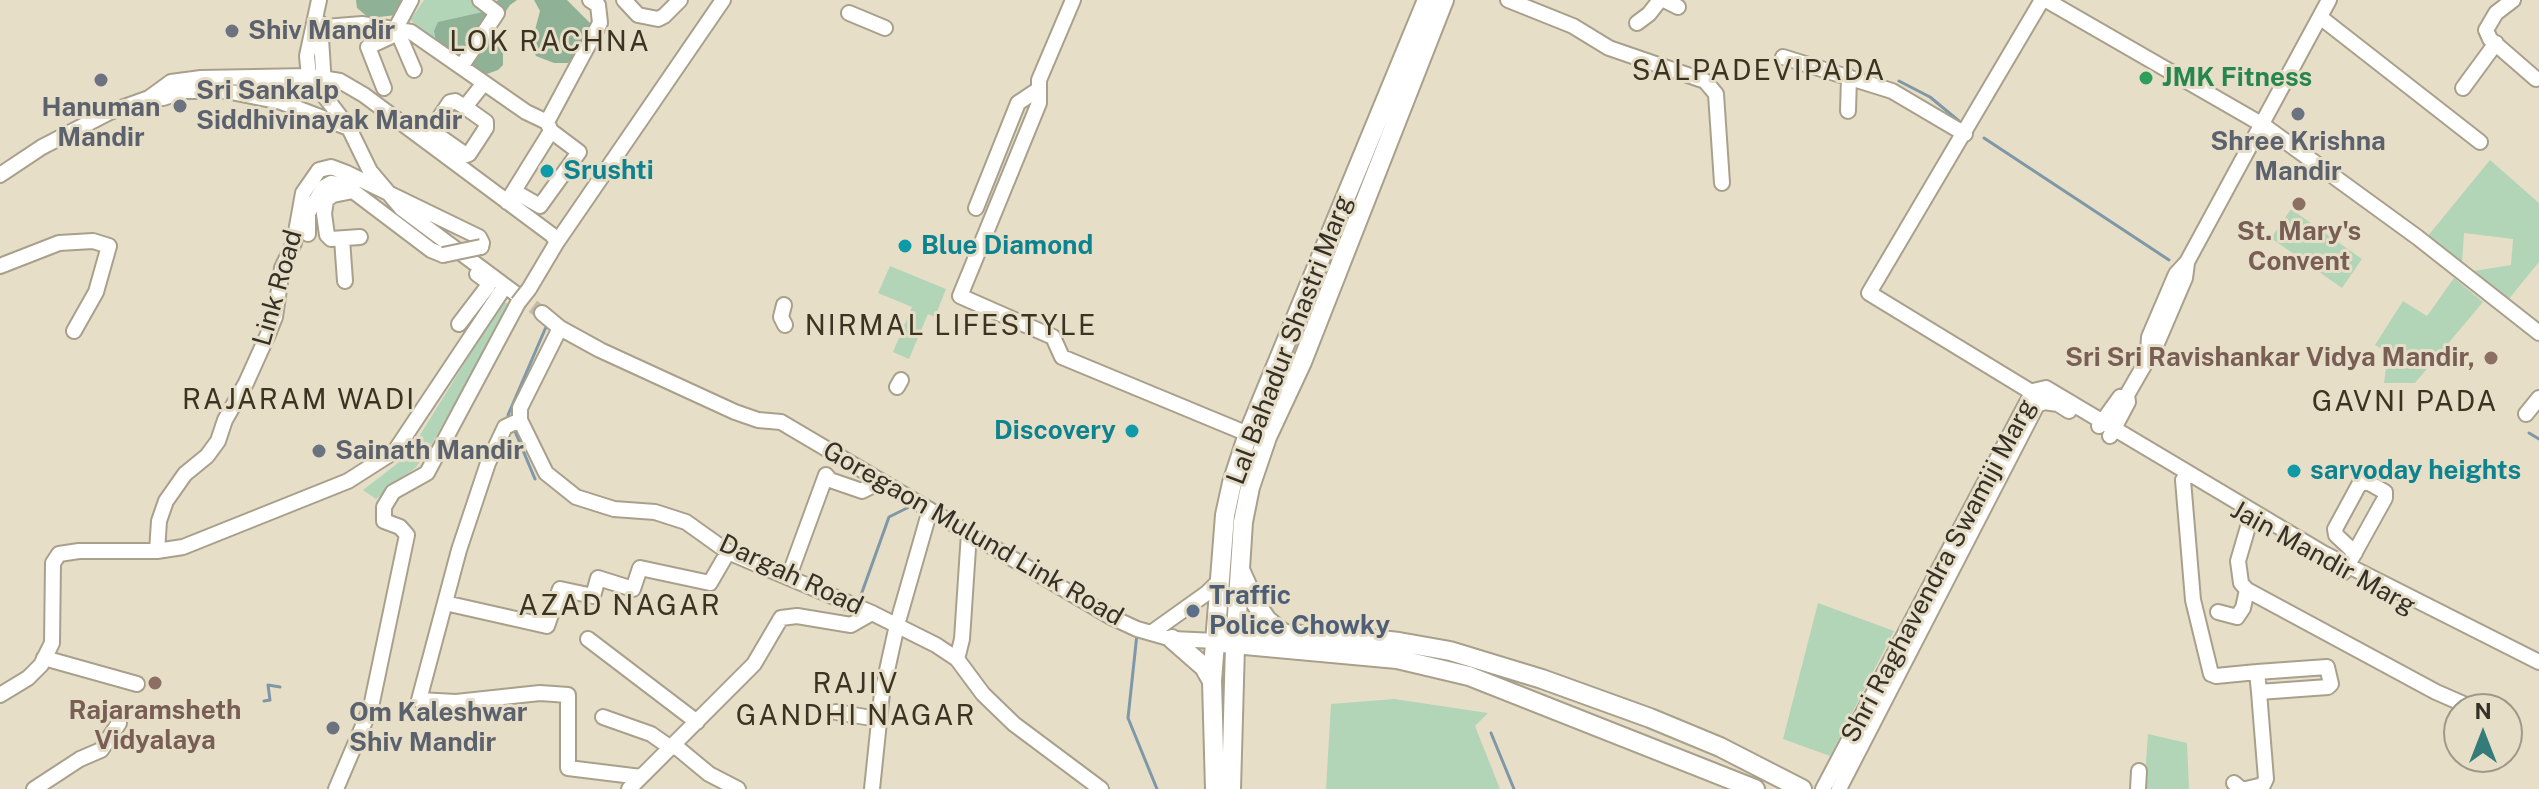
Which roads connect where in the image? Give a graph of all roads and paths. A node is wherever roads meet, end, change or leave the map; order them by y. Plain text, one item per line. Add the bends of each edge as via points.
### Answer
1 (411, 0) edge
2 (480, 0) edge
3 (624, 0) edge
4 (680, 0) edge
5 (723, 0) edge
6 (1073, 0) edge
7 (1427, 0) edge
8 (1444, 0) edge
9 (1508, 0) edge
10 (1662, 0) edge
11 (2044, 0) edge
12 (2329, 0) edge
13 (2513, 0) edge
14 (600, 2) edge
15 (1678, 7) dead end
16 (849, 13) dead end
17 (2320, 17) junction
18 (318, 18) edge
19 (1637, 23) dead end
20 (885, 28) dead end
21 (397, 30) junction
22 (2496, 43) junction
23 (1783, 57) dead end
24 (461, 67) junction
25 (414, 70) dead end
26 (316, 77) junction
27 (1849, 77) junction
28 (2536, 79) dead end
29 (484, 83) junction
30 (384, 88) dead end
31 (2463, 88) dead end
32 (1039, 89) junction
33 (149, 98) junction
34 (465, 107) dead end
35 (1848, 111) dead end
36 (2263, 125) junction
37 (549, 127) junction
38 (349, 128) junction
39 (1965, 134) junction
40 (2480, 142) dead end
41 (0, 175) edge
42 (365, 182) junction
43 (1722, 183) dead end
44 (388, 193) junction
45 (513, 198) junction
46 (976, 208) dead end
47 (308, 234) dead end
48 (360, 237) dead end
49 (342, 239) junction
50 (557, 242) junction
51 (0, 266) edge
52 (345, 281) dead end
53 (483, 292) junction
54 (517, 293) junction
55 (496, 301) junction
56 (784, 305) dead end
57 (542, 313) tunnel mouth
58 (459, 324) dead end
59 (785, 325) dead end
60 (560, 328) junction
61 (74, 331) dead end
62 (2539, 333) edge
63 (2039, 396) junction
64 (2539, 398) edge
65 (1258, 412) junction
66 (2526, 414) dead end
67 (1275, 420) junction
68 (513, 423) junction
69 (2106, 428) junction
70 (1248, 434) junction
71 (2177, 473) junction
72 (880, 482) junction
73 (930, 510) junction
74 (2243, 512) junction
75 (969, 533) junction
76 (157, 551) junction
77 (728, 552) junction
78 (2349, 563) junction
79 (1240, 569) junction
80 (789, 576) junction
81 (1221, 579) junction
82 (2247, 590) junction
83 (445, 603) junction
84 (2218, 612) dead end
85 (872, 613) junction
86 (897, 625) junction
87 (1151, 633) junction
88 (1283, 633) junction
89 (588, 639) dead end
90 (1172, 639) junction
91 (1229, 640) junction
92 (1341, 645) junction
93 (2507, 651) junction
94 (44, 658) junction
95 (957, 659) junction
96 (2539, 662) edge
97 (2257, 672) junction
98 (2539, 672) edge
99 (1212, 681) junction
100 (137, 684) dead end
101 (2259, 692) junction
102 (0, 695) edge
103 (2443, 695) edge
104 (1872, 709) junction
105 (836, 712) dead end
106 (603, 717) dead end
107 (877, 719) junction
108 (697, 722) junction
109 (119, 723) dead end
110 (672, 747) junction
111 (2139, 771) dead end
112 (641, 777) junction
113 (2234, 783) dead end
114 (1086, 784) edge
115 (34, 789) edge
116 (336, 789) edge
117 (629, 789) edge
118 (738, 789) edge
119 (872, 789) edge
120 (1101, 789) edge
121 (1215, 789) edge
122 (1231, 789) edge
123 (1755, 789) edge
124 (1802, 789) edge
125 (1823, 789) edge
126 (1839, 789) edge
127 (2138, 789) edge

1 - 21 street
2 - 24 street via 497,13
3 - 4 street via 638,15 658,19
5 - 50 street
6 - 32 street
7 - 65 main road, Lal Bahadur Shastri Marg
8 - 67 main road, Lal Bahadur Shastri Marg
9 - 43 street via 1573,26 1609,48 1705,81 1716,94
10 - 15 street
10 - 19 street
11 - 36 street
11 - 39 street
12 - 17 street
13 - 22 street via 2486,26
14 - 37 street via 600,23
16 - 20 street
17 - 36 street
17 - 40 street
18 - 21 street
18 - 26 street
21 - 24 street via 411,32
21 - 25 street
21 - 30 street via 368,47
22 - 28 street
22 - 31 street
23 - 27 street
24 - 29 street
26 - 33 street via 201,78 171,82
26 - 38 street
26 - 45 street via 340,81 364,95
27 - 35 street
27 - 39 street via 1892,91
29 - 34 street
29 - 37 street
32 - 46 street via 1018,103
32 - 70 street via 1039,103 960,296 1053,337 1062,357
33 - 38 street via 226,91 281,102
33 - 41 street via 109,112
36 - 62 street
36 - 69 street via 2187,262 2158,341
37 - 45 street
37 - 45 street via 579,152 540,206
38 - 44 street via 370,171
39 - 63 street via 1869,293
42 - 44 street, Link Road
42 - 47 street via 360,188 331,183 324,187 308,213
42 - 76 street, Link Road via 331,167 319,170 303,193 269,332 218,441 166,501
44 - 49 street, Link Road, bridge via 479,237 481,247 443,255 431,250 353,191 326,200 327,235
44 - 53 street via 380,204 488,282
44 - 54 street via 402,209
45 - 50 street
48 - 49 street
49 - 52 street
50 - 54 street
51 - 61 street via 59,243 93,241 109,246 96,292
53 - 55 street
53 - 58 street
54 - 55 street
54 - 116 street via 427,473 393,492 384,507 384,521 407,535 371,707
55 - 76 street via 395,451 348,481 211,538
56 - 59 street
57 - 60 street
60 - 68 street
60 - 72 street, Goregaon Mulund Link Road via 735,412 781,422
63 - 69 street, Shri Raghavendra Swamiji Marg
63 - 104 street, Shri Raghavendra Swamiji Marg
64 - 66 street
65 - 67 main road
65 - 70 main road, Lal Bahadur Shastri Marg
67 - 79 main road, Lal Bahadur Shastri Marg via 1250,487
68 - 77 street, Dargah Road via 546,473 576,497 675,518
68 - 83 street via 488,463
69 - 71 street, Jain Mandir Marg
70 - 81 main road, Lal Bahadur Shastri Marg via 1225,515
71 - 74 street, Jain Mandir Marg
71 - 97 street via 2208,670 2216,676
72 - 73 street, Goregaon Mulund Link Road
72 - 80 street via 862,491 826,475
73 - 75 street, Goregaon Mulund Link Road
73 - 86 street
74 - 78 street, Jain Mandir Marg via 2308,549
74 - 82 street via 2238,561
75 - 87 street, Goregaon Mulund Link Road via 1105,614
75 - 95 street
76 - 94 street via 59,554 53,563 52,643
77 - 80 street, Dargah Road
77 - 83 street via 710,583 640,568 633,589 598,578 593,596 560,589 547,626
78 - 78 street via 2385,498 2385,492 2369,483 2360,483 2335,529
78 - 93 street, Jain Mandir Marg
79 - 88 main road via 1254,601
79 - 91 main road, Lal Bahadur Shastri Marg
80 - 85 street, Dargah Road
81 - 87 street
81 - 91 main road, Lal Bahadur Shastri Marg
82 - 84 street via 2237,617
82 - 103 street
83 - 112 street via 419,700 568,695 568,768
85 - 86 street, Dargah Road
85 - 108 street via 851,625 781,618 754,664
86 - 95 street, Dargah Road
86 - 107 street
87 - 90 street, Goregaon Mulund Link Road
88 - 91 main road
88 - 92 main road
89 - 108 street
90 - 91 street, Goregaon Mulund Link Road
90 - 99 main road
91 - 92 main road
91 - 99 main road, Lal Bahadur Shastri Marg
91 - 122 main road, Lal Bahadur Shastri Marg
92 - 123 main road via 1469,676
92 - 124 main road via 1399,642 1450,651 1542,679 1720,747
93 - 96 street, Jain Mandir Marg
93 - 98 street, Jain Mandir Marg
94 - 100 street
94 - 102 street via 28,678
95 - 114 street, Dargah Road via 983,694
97 - 101 street
97 - 101 street via 2327,667 2330,672 2328,687
99 - 121 main road, Lal Bahadur Shastri Marg
101 - 113 street via 2265,782 2241,789
104 - 125 street, Shri Raghavendra Swamiji Marg
104 - 126 street, Shri Raghavendra Swamiji Marg
105 - 107 street
106 - 110 street
107 - 119 street
108 - 110 street
109 - 115 street via 101,750
110 - 112 street
110 - 118 street
111 - 127 street
112 - 117 street
114 - 120 street, Dargah Road

